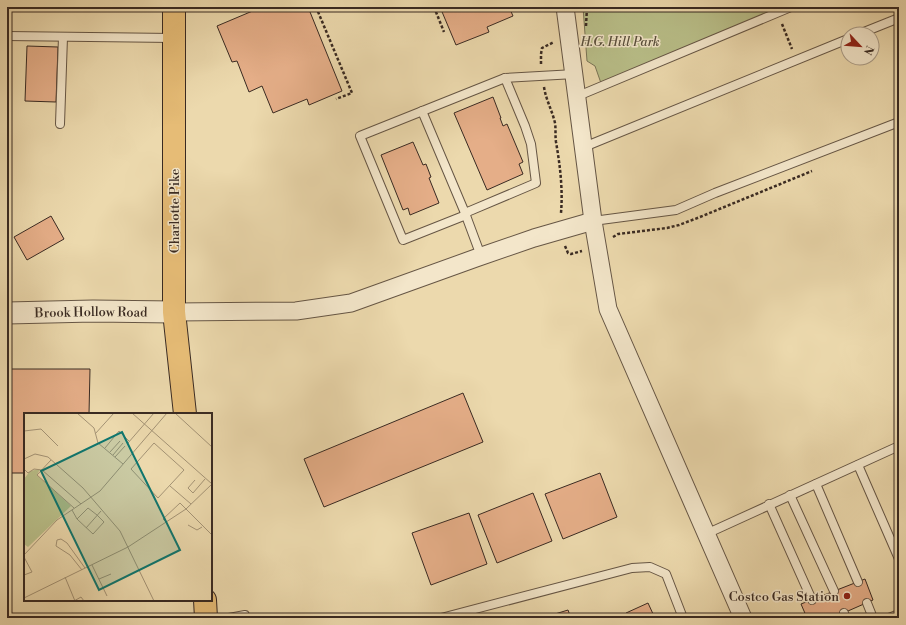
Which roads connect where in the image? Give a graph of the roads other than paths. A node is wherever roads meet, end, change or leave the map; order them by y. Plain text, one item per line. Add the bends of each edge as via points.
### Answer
1 (174, 7) edge
2 (565, 7) edge
3 (791, 7) edge
4 (899, 18) edge
5 (879, 26) edge
6 (7, 36) edge
7 (63, 37) junction
8 (174, 38) junction
9 (840, 42) edge
10 (575, 74) junction
11 (505, 78) junction
12 (578, 96) junction
13 (422, 110) junction
14 (899, 122) edge
15 (60, 124) dead end
16 (584, 147) junction
17 (466, 214) junction
18 (593, 220) junction
19 (481, 256) junction
20 (174, 312) junction
21 (7, 313) edge
22 (185, 413) edge
23 (899, 446) edge
24 (858, 465) junction
25 (816, 484) junction
26 (790, 495) junction
27 (769, 504) junction
28 (706, 534) junction
29 (899, 559) edge
30 (858, 582) dead end
31 (834, 591) dead end
32 (812, 600) dead end
33 (205, 601) edge
34 (867, 603) dead end
35 (899, 614) edge
36 (206, 618) edge
37 (229, 618) edge
38 (246, 618) edge
39 (441, 618) edge
40 (682, 618) edge
41 (743, 618) edge
42 (873, 618) edge
43 (889, 618) edge

1 - 8 main road, Charlotte Pike
2 - 10 street
3 - 12 lane
4 - 5 lane
6 - 7 lane
7 - 8 lane
7 - 15 lane
8 - 20 main road, Charlotte Pike
9 - 16 lane
10 - 11 lane
10 - 12 street
11 - 13 lane
11 - 17 lane via 526,126 536,183
12 - 16 street
13 - 17 lane
13 - 17 lane via 360,136 403,240
14 - 18 lane via 676,210
16 - 18 street
17 - 19 lane
18 - 19 street
18 - 28 street via 608,308
19 - 20 street via 351,303 296,311
20 - 21 street, Brook Hollow Road
20 - 22 main road, Charlotte Pike
23 - 24 lane
24 - 25 lane
24 - 29 lane
25 - 26 lane
25 - 30 lane
26 - 27 lane
26 - 31 lane
27 - 28 lane
27 - 32 lane
28 - 41 street
33 - 36 main road
34 - 42 lane
35 - 43 lane
37 - 38 lane via 245,615
39 - 40 lane via 632,568 650,567 666,574

